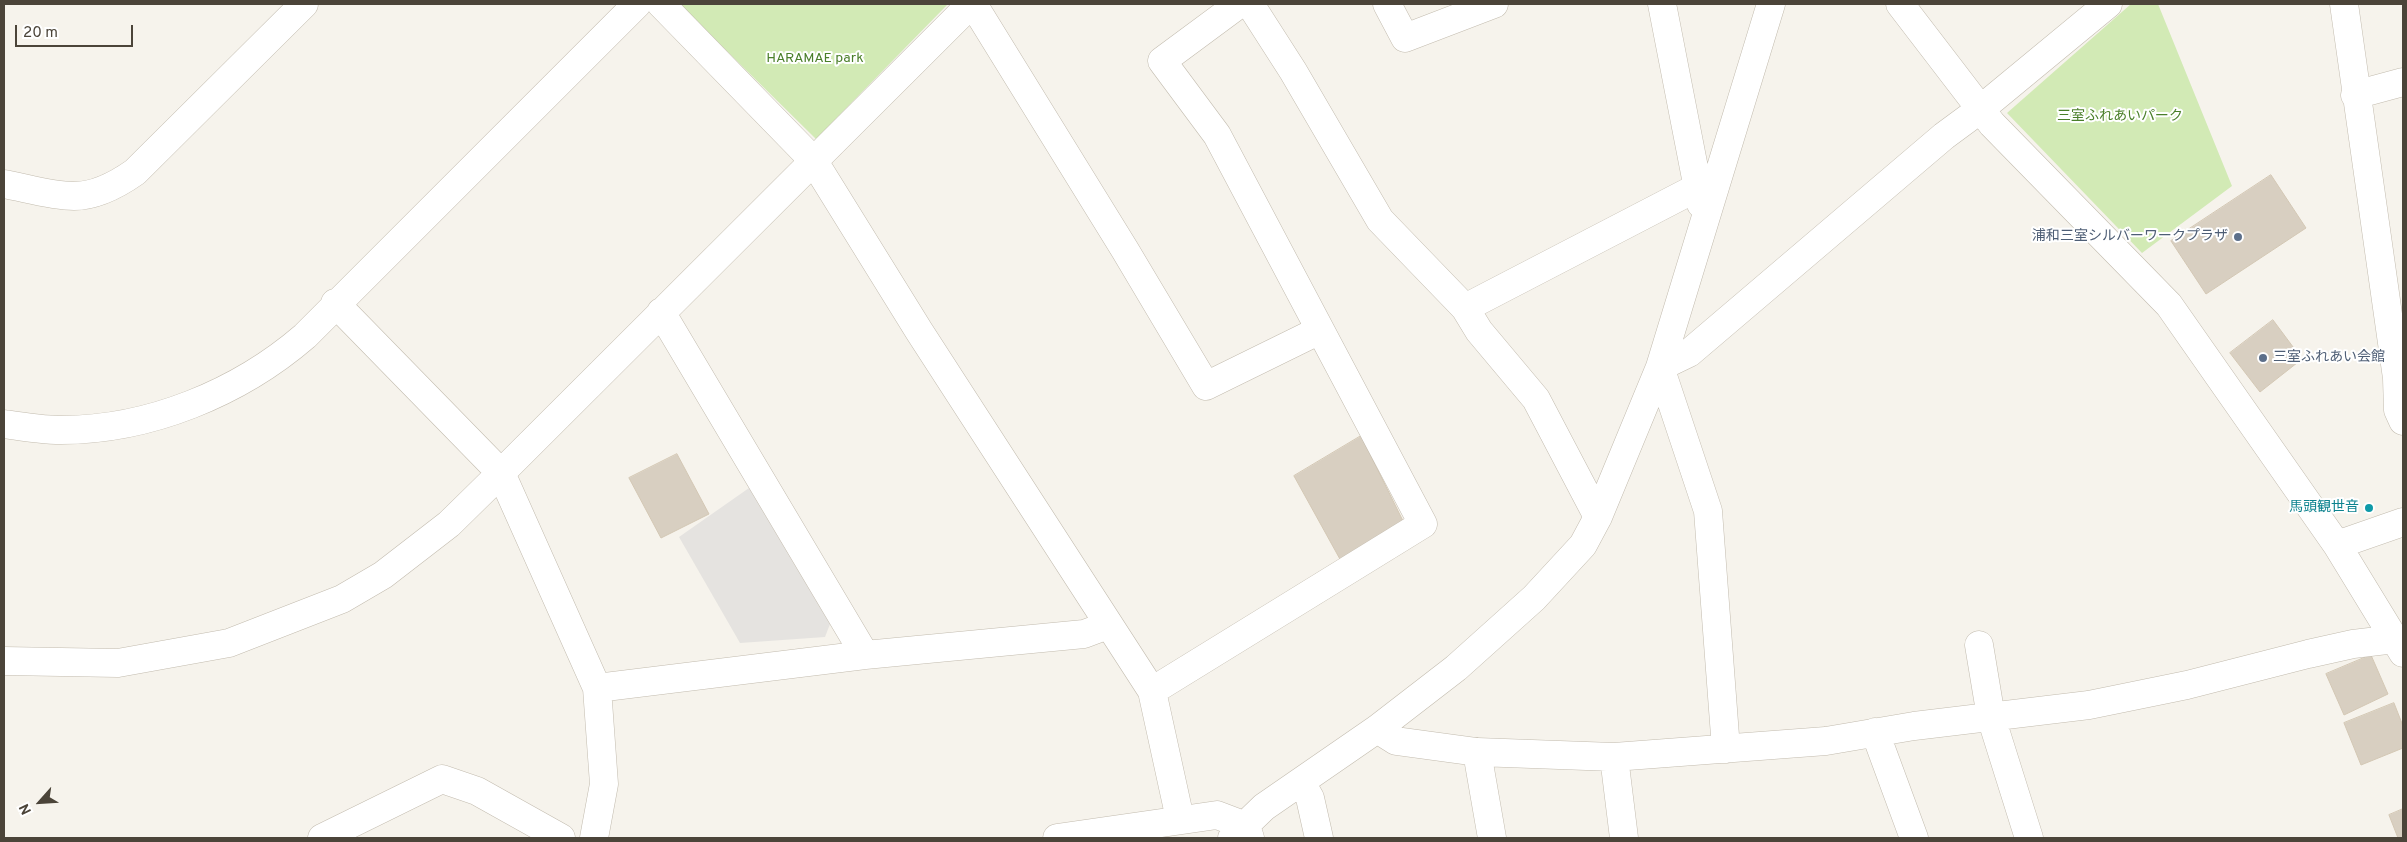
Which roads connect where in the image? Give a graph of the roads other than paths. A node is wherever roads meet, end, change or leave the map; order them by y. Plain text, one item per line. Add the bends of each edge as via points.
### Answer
1 (304, 4) edge
2 (637, 4) edge
3 (661, 4) edge
4 (972, 4) edge
5 (1240, 4) edge
6 (1250, 4) edge
7 (1387, 4) edge
8 (1494, 4) edge
9 (1662, 4) edge
10 (1772, 4) edge
11 (1900, 4) edge
12 (2108, 4) edge
13 (2344, 4) edge
14 (2403, 82) edge
15 (2355, 95) junction
16 (1982, 108) junction
17 (813, 160) junction
18 (4, 184) edge
19 (1698, 187) junction
20 (1704, 218) junction
21 (335, 304) junction
22 (1464, 308) junction
23 (661, 312) junction
24 (1320, 330) junction
25 (1660, 367) junction
26 (2402, 413) edge
27 (4, 424) edge
28 (502, 473) junction
29 (1598, 517) junction
30 (2403, 522) edge
31 (2337, 546) junction
32 (1108, 626) junction
33 (1979, 644) dead end
34 (2399, 646) edge
35 (865, 655) junction
36 (4, 662) edge
37 (597, 688) junction
38 (1152, 690) junction
39 (1991, 717) junction
40 (1377, 729) junction
41 (1875, 732) junction
42 (1726, 749) junction
43 (1477, 752) junction
44 (1614, 757) junction
45 (1300, 782) junction
46 (1180, 819) junction
47 (1243, 834) edge
48 (322, 838) edge
49 (561, 838) edge
50 (594, 838) edge
51 (1057, 838) edge
52 (1319, 838) edge
53 (1492, 838) edge
54 (1624, 838) edge
55 (1914, 838) edge
56 (2029, 838) edge

1 - 18 street via 135,172 119,183 74,196
2 - 21 street
3 - 17 street
4 - 17 street
4 - 24 street via 1206,386
5 - 24 street via 1162,61 1217,135
6 - 22 street via 1380,220
7 - 8 street via 1405,38
9 - 19 street
10 - 20 street
11 - 16 street
12 - 16 street
13 - 15 street
14 - 15 street
15 - 26 street
16 - 25 street via 1944,136 1689,353
16 - 31 street via 1992,124 2169,305
17 - 23 street
17 - 32 street
19 - 20 street
19 - 22 street
20 - 25 street
21 - 27 street via 288,350 250,377 166,413 89,428 36,429
21 - 28 street
22 - 29 street via 1536,399
23 - 28 street
23 - 35 street
24 - 38 street via 1423,524
25 - 29 street
25 - 42 street via 1708,511
28 - 36 street via 449,524 383,575 342,599 229,643 118,663
28 - 37 street
29 - 40 street via 1582,545 1534,598 1456,668
30 - 31 street
31 - 34 street
32 - 35 street via 1084,634
32 - 38 street
33 - 39 street
34 - 39 street via 2353,644 2187,685 2089,705
35 - 37 street
37 - 50 street via 604,784
38 - 46 street
39 - 41 street
39 - 56 street
40 - 43 street via 1396,741
40 - 45 street
41 - 42 street via 1826,741
41 - 55 street
42 - 44 street
43 - 44 street
43 - 53 street
44 - 54 street
45 - 47 street via 1264,807
45 - 52 street via 1310,798
46 - 47 street via 1217,815
46 - 51 street
48 - 49 street via 442,779 477,791

